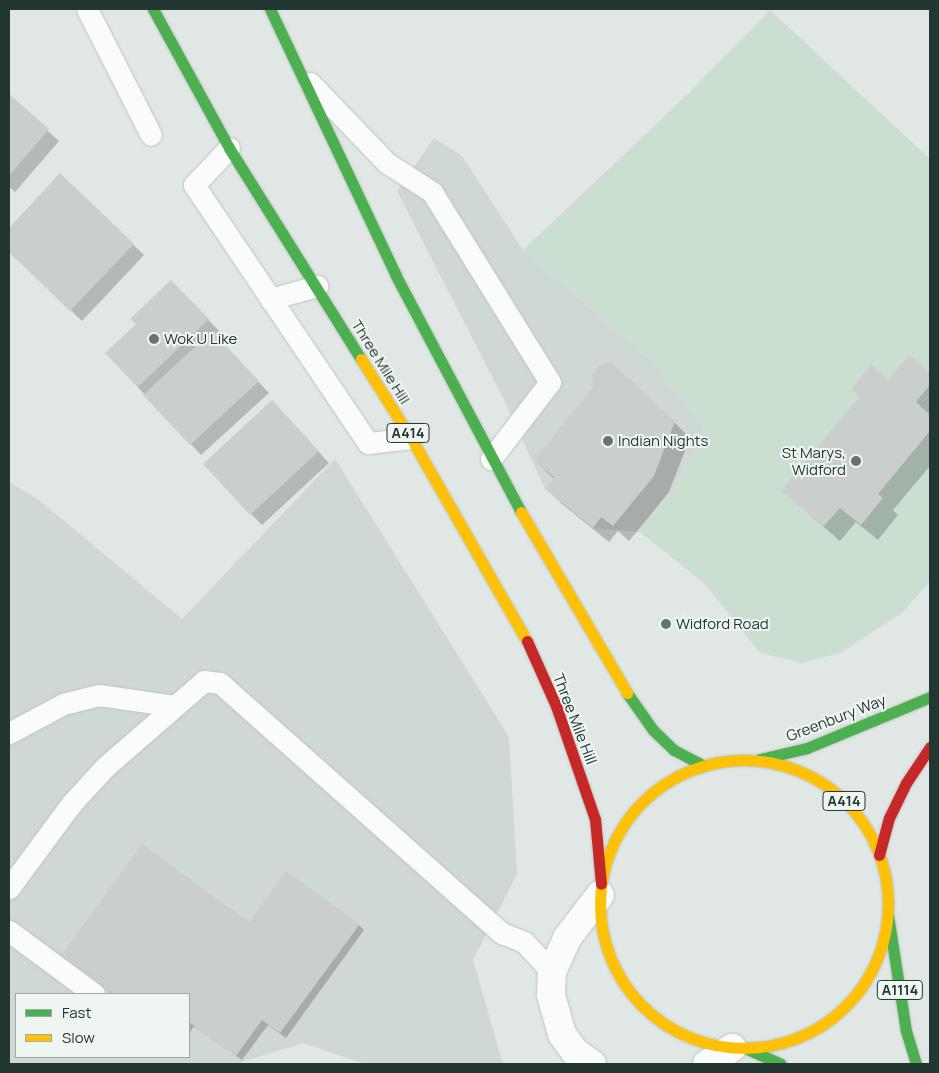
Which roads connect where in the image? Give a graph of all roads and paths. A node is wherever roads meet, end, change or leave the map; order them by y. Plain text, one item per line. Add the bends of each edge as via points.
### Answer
1 (87, 9) edge
2 (154, 9) edge
3 (270, 9) edge
4 (299, 72) junction
5 (151, 135) dead end
6 (230, 148) junction
7 (317, 286) junction
8 (270, 299) junction
9 (411, 438) junction
10 (492, 459) junction
11 (930, 698) edge
12 (174, 706) junction
13 (9, 733) edge
14 (930, 747) edge
15 (751, 761) junction
16 (704, 766) junction
17 (879, 855) junction
18 (9, 888) edge
19 (601, 889) junction
20 (888, 915) junction
21 (9, 930) edge
22 (552, 972) junction
23 (93, 993) edge
24 (738, 1048) junction
25 (582, 1060) edge
26 (707, 1064) edge
27 (781, 1064) edge
28 (916, 1064) edge

1 - 5 lane
2 - 6 main road, Three Mile Hill / A414
3 - 4 main road
4 - 10 main road via 396,276
4 - 10 lane via 387,163 432,192 550,382
6 - 7 main road, Three Mile Hill / A414
6 - 8 lane via 194,185
7 - 8 lane
7 - 9 main road, Three Mile Hill / A414
8 - 9 lane via 368,443
9 - 19 main road, Three Mile Hill / A414 via 520,625 550,692 595,818
10 - 16 main road via 626,692 653,730 674,750
11 - 15 main road, Greenbury Way / A414 via 807,748
12 - 13 lane via 99,695 63,704
12 - 18 lane via 90,782
12 - 22 lane via 204,681 220,683 502,933 524,942
14 - 17 main road via 906,783 889,818
15 - 16 main road, A414
15 - 17 main road, A414 via 800,771 830,789 856,814
16 - 19 main road, A414 via 669,781 627,820 608,858
17 - 20 main road, A414 via 886,878
19 - 22 street via 567,938
19 - 24 main road, A414 via 602,928 610,958 639,1003 681,1034
20 - 24 main road, A414 via 875,963 847,1005 816,1029 794,1039
20 - 28 main road, A1114 via 906,1031
21 - 23 lane
22 - 25 street via 551,995 555,1016
24 - 26 street
24 - 27 main road

